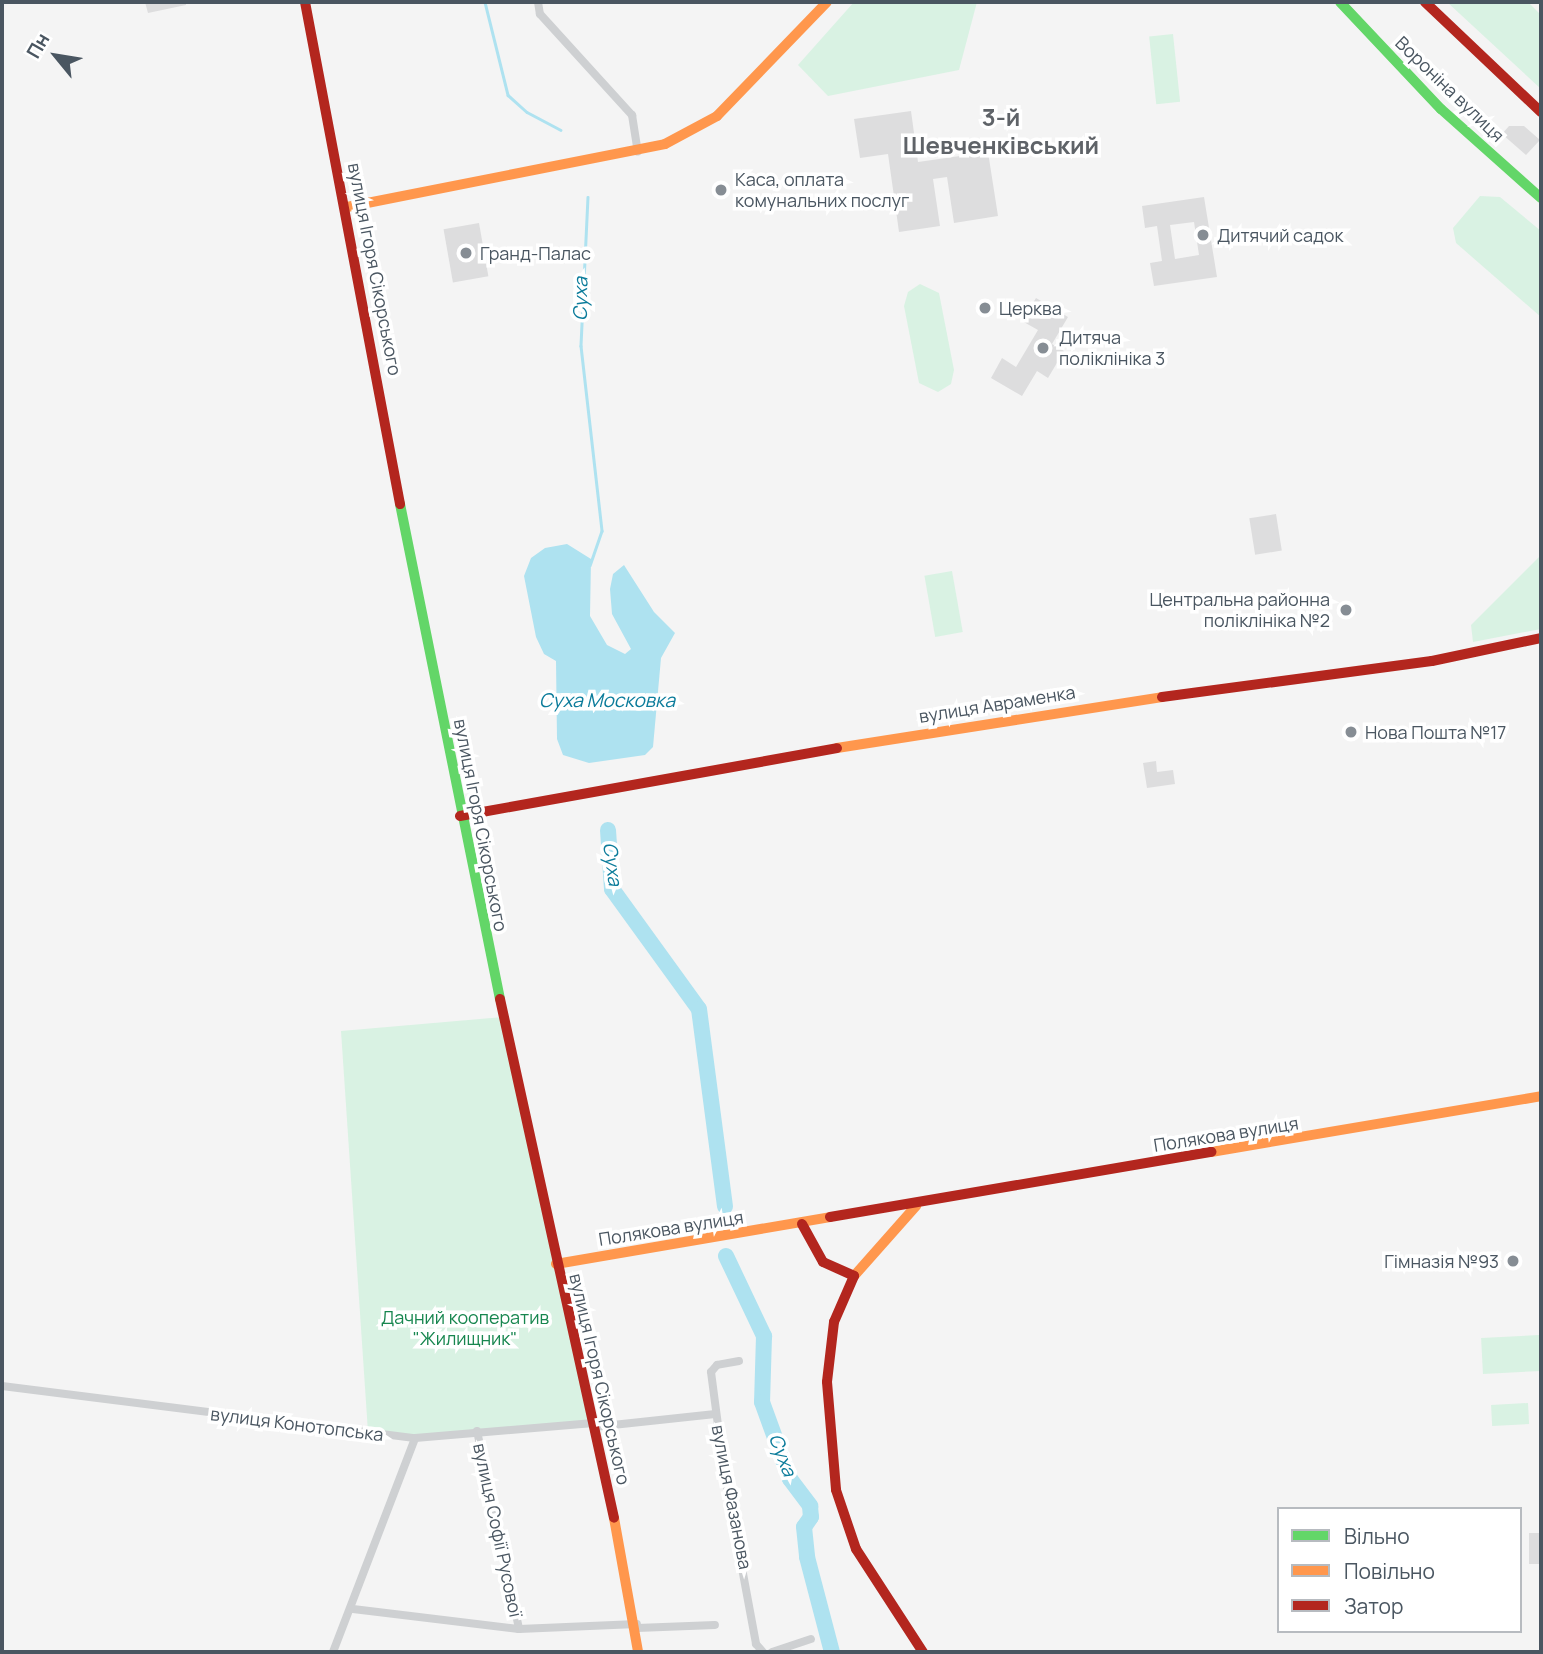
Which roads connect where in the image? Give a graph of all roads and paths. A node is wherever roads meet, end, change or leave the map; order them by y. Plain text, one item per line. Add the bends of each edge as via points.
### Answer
1 (305, 2) edge
2 (538, 2) edge
3 (827, 2) edge
4 (1339, 2) edge
5 (1426, 2) edge
6 (1541, 112) edge
7 (638, 152) junction
8 (1541, 198) edge
9 (347, 207) junction
10 (1541, 638) edge
11 (460, 816) junction
12 (1541, 1096) edge
13 (916, 1206) junction
14 (802, 1224) junction
15 (556, 1264) junction
16 (854, 1276) junction
17 (739, 1361) dead end
18 (2, 1386) edge
19 (715, 1414) junction
20 (594, 1425) junction
21 (477, 1431) junction
22 (415, 1438) junction
23 (353, 1609) junction
24 (715, 1625) dead end
25 (637, 1626) junction
26 (519, 1629) junction
27 (811, 1639) dead end
28 (335, 1651) edge
29 (638, 1652) edge
30 (763, 1652) edge
31 (772, 1652) edge
32 (923, 1652) edge

1 - 9 main road, вулиця Ігоря Сікорського
2 - 7 street via 540,14 632,115
3 - 7 main road via 717,116
4 - 8 main road, Вороніна вулиця via 1441,109
5 - 6 main road
7 - 9 main road
9 - 11 main road, вулиця Ігоря Сікорського
10 - 11 main road, вулиця Авраменка via 1432,661 1101,705 773,758
11 - 15 main road, вулиця Ігоря Сікорського
12 - 13 main road, Полякова вулиця
13 - 14 main road, Полякова вулиця
13 - 16 main road
14 - 15 main road, Полякова вулиця
14 - 16 main road via 823,1262
15 - 20 main road, вулиця Ігоря Сікорського
16 - 32 main road via 834,1322 827,1382 836,1490 856,1549
17 - 19 street, вулиця Фазанова via 713,1368
18 - 22 street, вулиця Конотопська
19 - 20 street, вулиця Конотопська
19 - 30 street, вулиця Фазанова via 756,1644
20 - 21 street, вулиця Конотопська
20 - 25 main road, вулиця Ігоря Сікорського
21 - 22 street, вулиця Конотопська
21 - 26 street, вулиця Софії Русової
22 - 23 street
23 - 26 street
23 - 28 street
24 - 25 street
25 - 26 street
25 - 29 main road, вулиця Ігоря Сікорського
27 - 31 street

